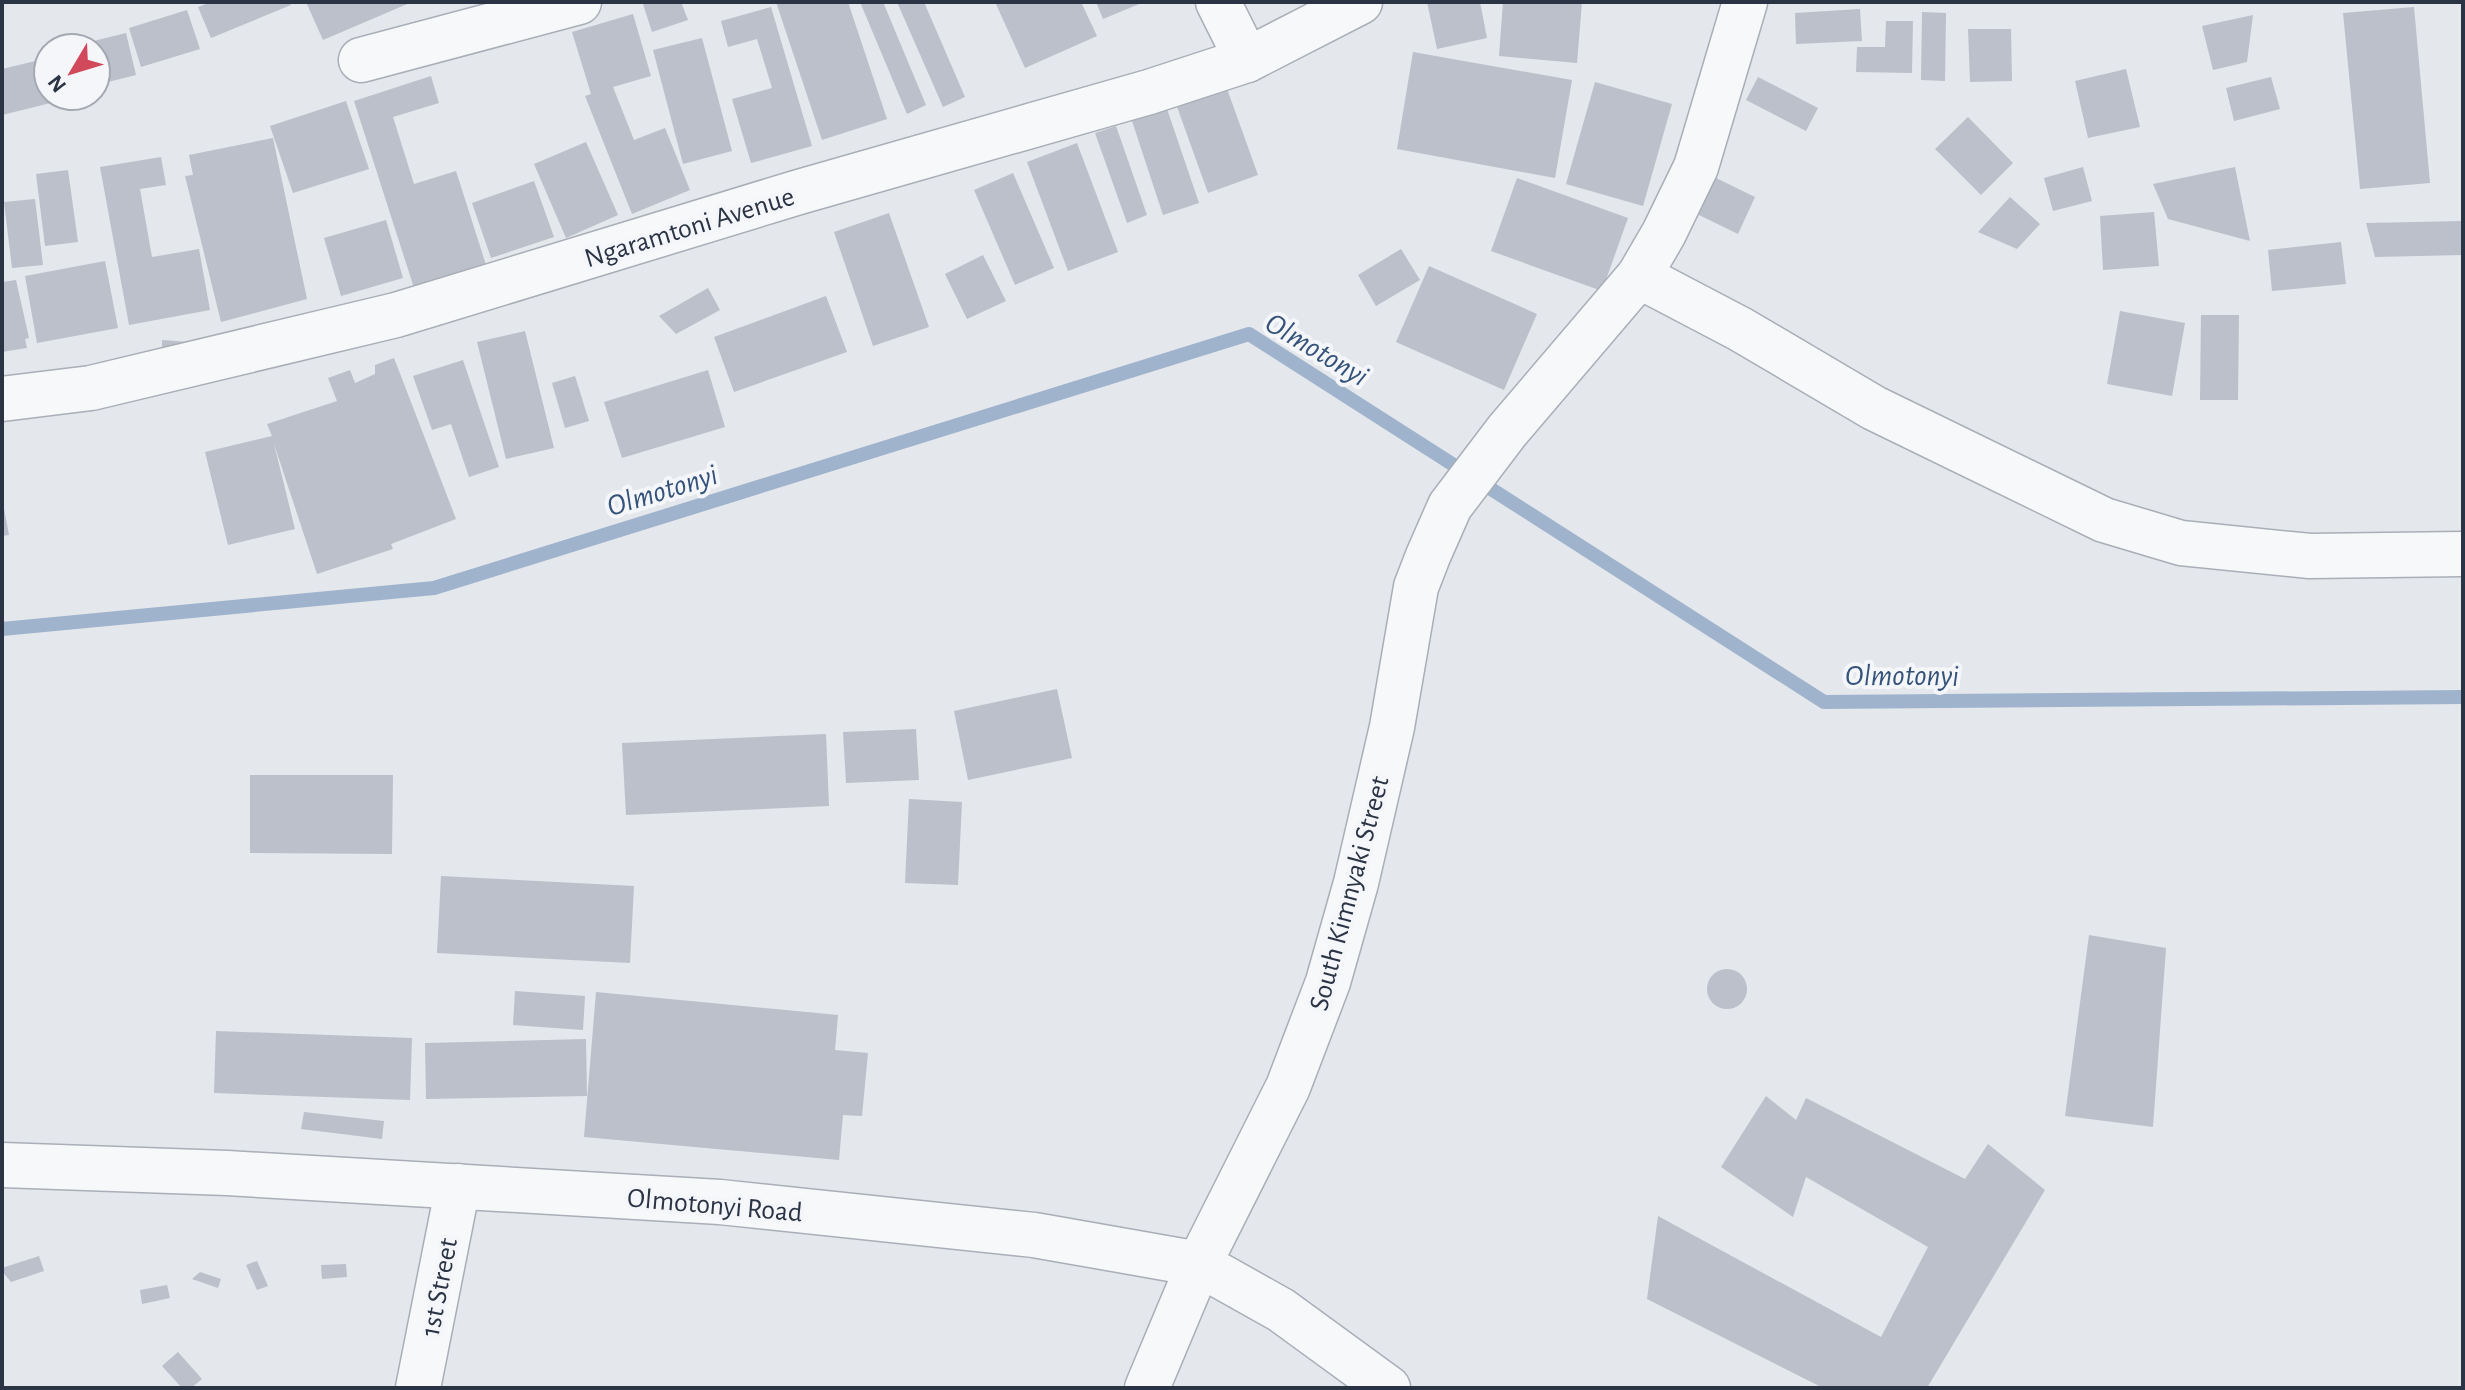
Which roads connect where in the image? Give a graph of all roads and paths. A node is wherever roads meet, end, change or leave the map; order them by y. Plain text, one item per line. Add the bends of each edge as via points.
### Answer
1 (579, 2) edge
2 (1218, 2) edge
3 (1360, 2) edge
4 (1745, 2) edge
5 (361, 60) dead end
6 (1247, 60) junction
7 (1639, 276) junction
8 (2, 399) edge
9 (2463, 554) edge
10 (2, 1165) edge
11 (458, 1186) junction
12 (1199, 1264) junction
13 (418, 1388) edge
14 (1147, 1388) edge
15 (1388, 1388) edge

1 - 5 street
2 - 6 street
3 - 6 street, Ngaramtoni Avenue
4 - 7 street, South Kimnyaki Street via 1696,167
6 - 8 street, Ngaramtoni Avenue via 396,315 91,388
7 - 9 street via 1874,408 2104,520 2181,543 2310,556
7 - 12 street, South Kimnyaki Street via 1450,506 1416,587 1392,727 1328,982 1288,1087
10 - 11 street, Olmotonyi Road
11 - 12 street, Olmotonyi Road via 736,1204 1034,1235
11 - 13 street, 1st Street
12 - 14 street, South Kimnyaki Street
12 - 15 street, Olmotonyi Road via 1281,1310

